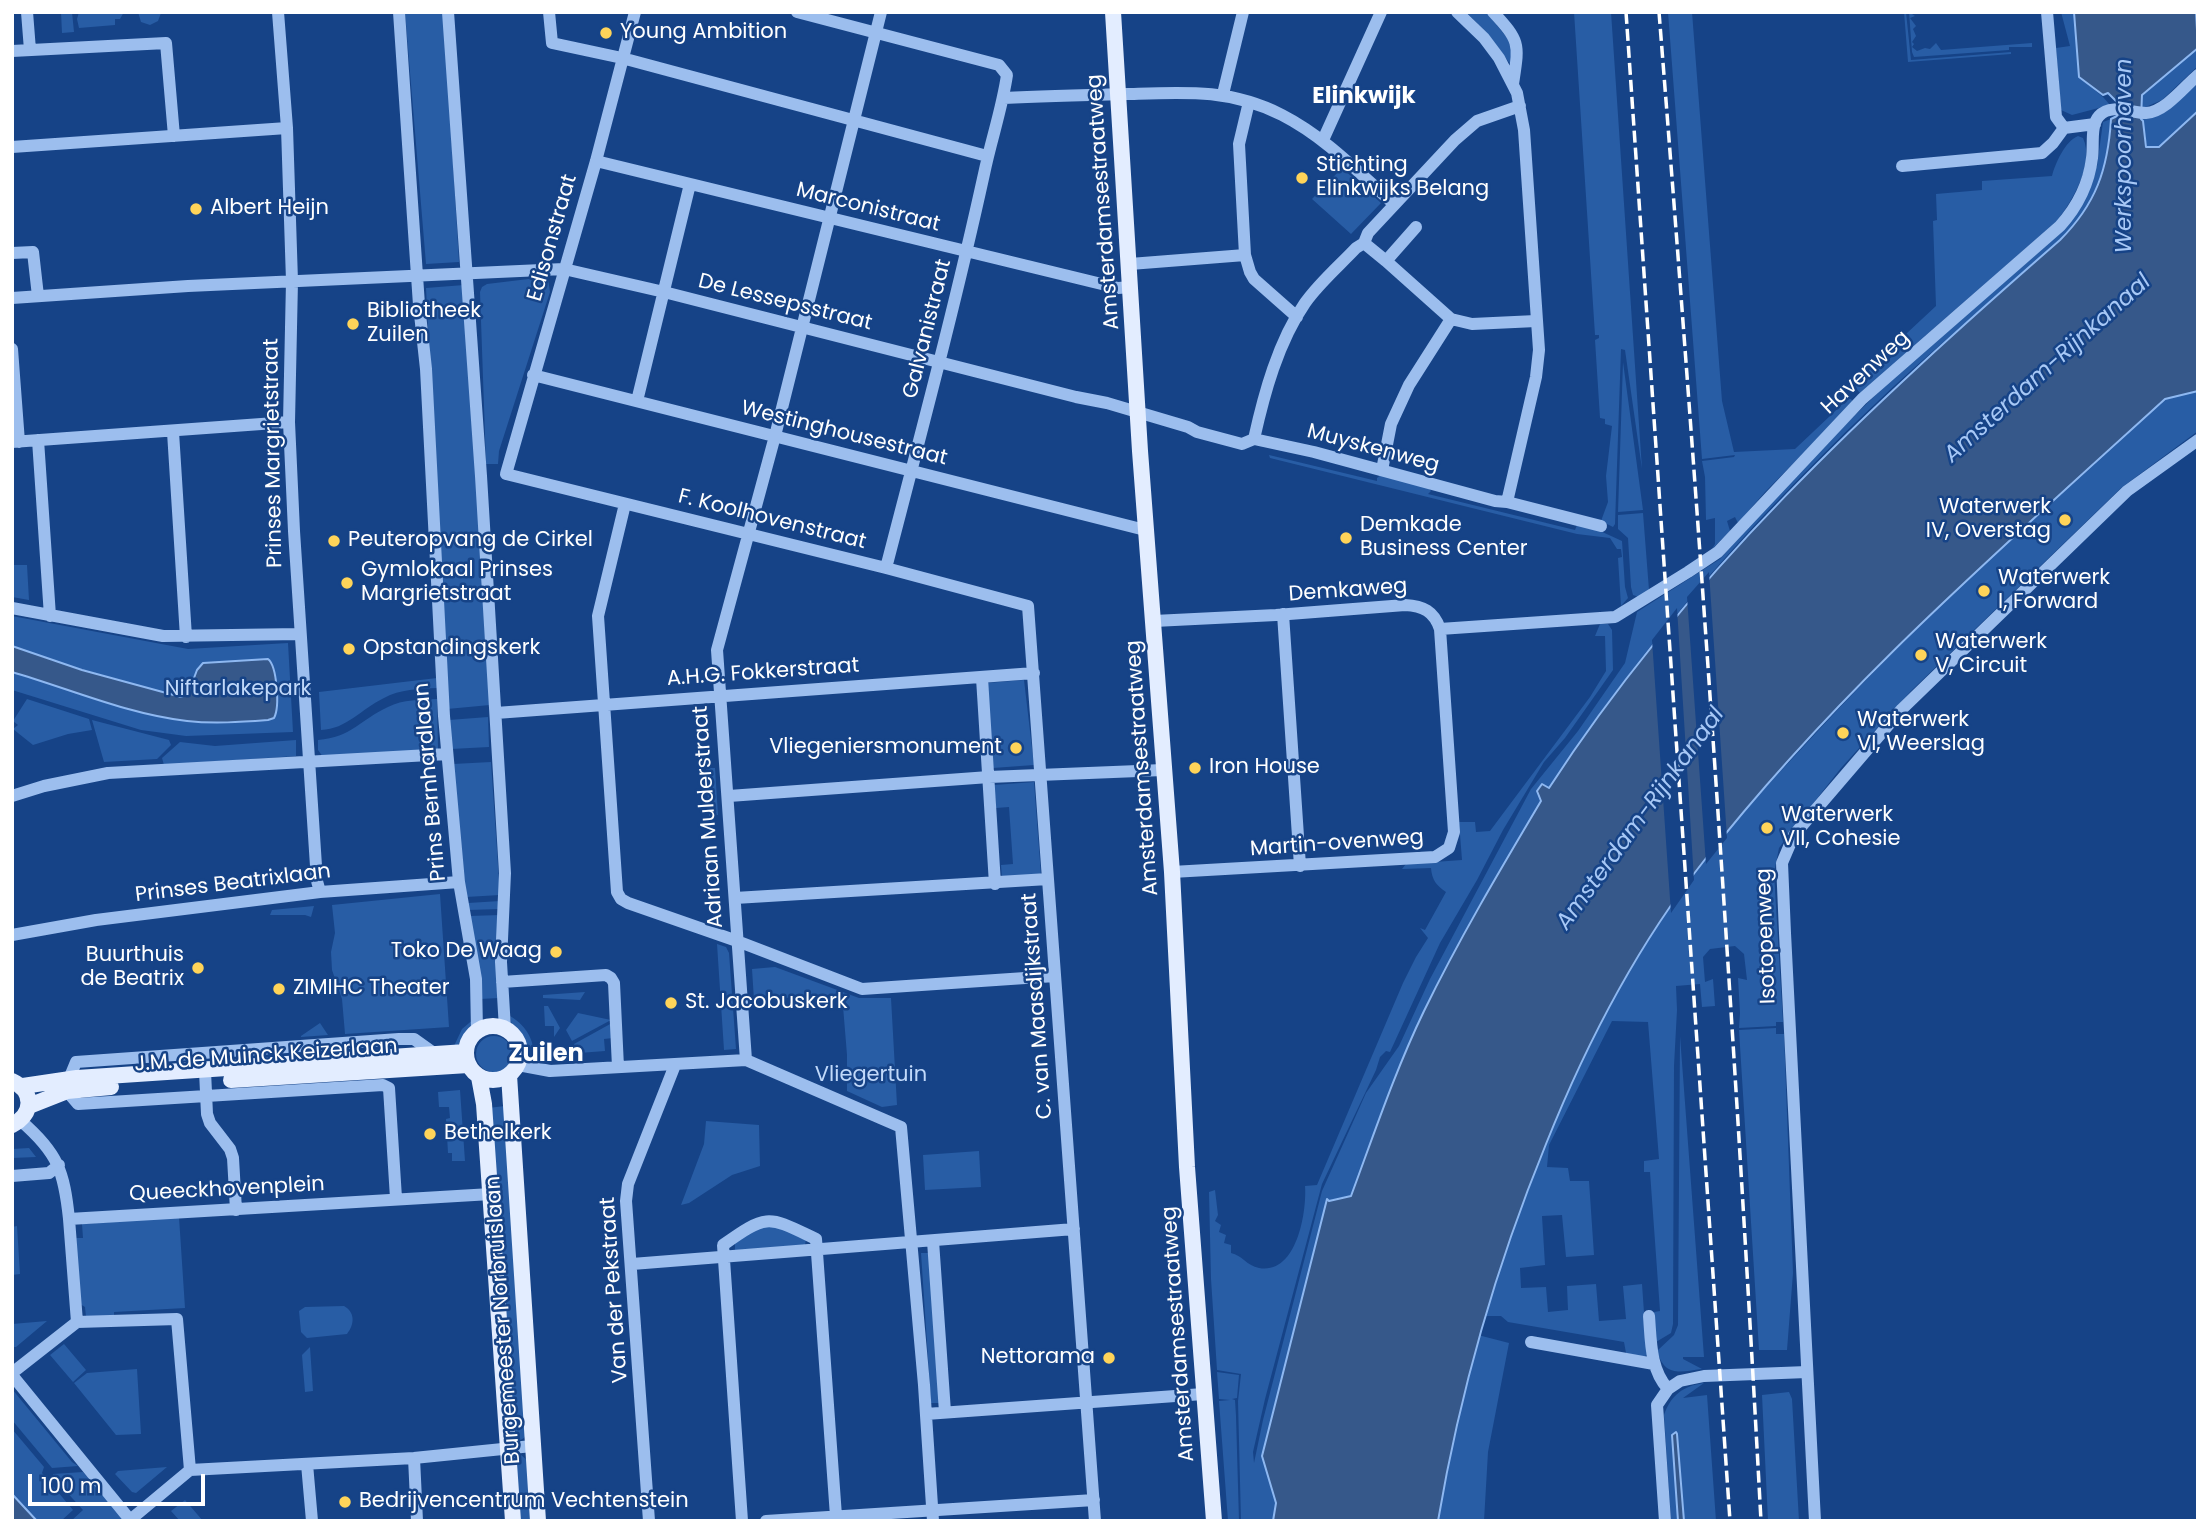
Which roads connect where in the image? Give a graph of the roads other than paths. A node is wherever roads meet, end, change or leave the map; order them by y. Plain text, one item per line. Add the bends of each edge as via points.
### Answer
1 (27, 12) edge
2 (278, 12) edge
3 (400, 12) edge
4 (448, 12) edge
5 (549, 12) edge
6 (635, 12) edge
7 (797, 12) edge
8 (881, 12) edge
9 (1113, 12) edge
10 (1243, 12) edge
11 (1381, 12) edge
12 (1457, 12) edge
13 (1493, 12) edge
14 (2047, 12) edge
15 (877, 32) junction
16 (30, 50) junction
17 (12, 51) edge
18 (622, 58) junction
19 (2198, 75) edge
20 (1513, 84) junction
21 (1118, 94) junction
22 (1223, 94) junction
23 (1004, 99) junction
24 (1249, 102) junction
25 (1520, 106) junction
26 (854, 120) junction
27 (2095, 124) junction
28 (286, 128) junction
29 (2064, 128) junction
30 (174, 136) junction
31 (1323, 141) junction
32 (12, 147) edge
33 (987, 156) junction
34 (596, 161) junction
35 (1902, 166) dead end
36 (690, 184) junction
37 (1394, 204) junction
38 (829, 218) junction
39 (1416, 227) dead end
40 (1364, 243) junction
41 (12, 253) edge
42 (967, 253) junction
43 (1245, 255) junction
44 (1386, 261) junction
45 (1130, 264) junction
46 (564, 269) junction
47 (467, 273) junction
48 (417, 277) junction
49 (292, 281) junction
50 (1131, 287) junction
51 (664, 292) junction
52 (38, 296) junction
53 (12, 298) edge
54 (1297, 317) junction
55 (1451, 319) junction
56 (1536, 321) junction
57 (802, 327) junction
58 (12, 349) edge
59 (939, 362) junction
60 (533, 375) junction
61 (637, 401) junction
62 (1137, 412) junction
63 (289, 422) junction
64 (173, 432) junction
65 (775, 436) junction
66 (1254, 439) junction
67 (38, 440) junction
68 (2198, 440) edge
69 (16, 442) edge
70 (1382, 470) junction
71 (911, 471) junction
72 (506, 474) joint
73 (1507, 502) junction
74 (625, 504) junction
75 (1601, 526) dead end
76 (1146, 530) junction
77 (748, 534) junction
78 (886, 568) junction
79 (1028, 606) joint
80 (12, 608) edge
81 (1283, 614) junction
82 (50, 615) junction
83 (1154, 621) junction
84 (1440, 629) junction
85 (300, 634) junction
86 (186, 637) junction
87 (1034, 673) junction
88 (982, 678) junction
89 (720, 696) junction
90 (604, 704) junction
91 (496, 713) junction
92 (447, 754) junction
93 (308, 760) junction
94 (1163, 770) junction
95 (1039, 775) junction
96 (989, 777) junction
97 (12, 796) edge
98 (729, 796) junction
99 (1300, 866) junction
100 (1172, 872) junction
101 (1048, 879) junction
102 (459, 882) junction
103 (995, 884) junction
104 (320, 892) junction
105 (735, 898) junction
106 (12, 935) edge
107 (737, 941) junction
108 (1055, 976) junction
109 (502, 982) junction
110 (505, 1029) junction
111 (477, 1031) junction
112 (435, 1054) junction
113 (746, 1060) junction
114 (471, 1065) junction
115 (675, 1065) junction
116 (618, 1067) junction
117 (514, 1070) junction
118 (18, 1083) edge
119 (206, 1083) junction
120 (68, 1085) junction
121 (29, 1106) junction
122 (16, 1123) edge
123 (59, 1165) junction
124 (12, 1176) edge
125 (491, 1194) junction
126 (396, 1198) junction
127 (236, 1210) junction
128 (69, 1219) junction
129 (1074, 1229) junction
130 (933, 1241) junction
131 (912, 1243) junction
132 (818, 1250) junction
133 (724, 1258) junction
134 (632, 1264) junction
135 (1649, 1316) dead end
136 (77, 1322) junction
137 (1531, 1342) dead end
138 (1654, 1364) junction
139 (1807, 1372) junction
140 (12, 1374) edge
141 (1668, 1389) junction
142 (1203, 1394) junction
143 (1086, 1403) junction
144 (945, 1412) junction
145 (926, 1414) junction
146 (532, 1446) junction
147 (508, 1449) junction
148 (414, 1458) junction
149 (307, 1464) junction
150 (190, 1470) junction
151 (1094, 1500) junction
152 (836, 1516) junction
153 (932, 1516) edge
154 (130, 1520) edge
155 (312, 1521) edge
156 (418, 1521) edge
157 (513, 1521) edge
158 (538, 1521) edge
159 (649, 1521) edge
160 (742, 1521) edge
161 (766, 1521) edge
162 (1095, 1521) edge
163 (1214, 1521) edge
164 (1665, 1521) edge
165 (1815, 1521) edge

1 - 16 street
2 - 28 street, Prinses Margrietstraat
3 - 48 street, Prins Bernhardlaan
4 - 47 street
5 - 18 street via 552,43
6 - 18 street, Edisonstraat
7 - 15 street
8 - 15 street, Adriaan Mulderstraat
9 - 21 main road, Amsterdamsestraatweg
10 - 22 street
11 - 31 street
12 - 20 street via 1499,58
13 - 20 street via 1516,40
14 - 29 street via 2056,117
15 - 23 street via 999,65 1007,75
15 - 26 street, Adriaan Mulderstraat
16 - 17 street
16 - 30 street via 166,43
18 - 26 street
18 - 34 street, Edisonstraat
19 - 27 street via 2155,111 2101,113
20 - 25 street
21 - 22 street
21 - 23 street
21 - 45 main road, Amsterdamsestraatweg
22 - 24 street
23 - 33 street, Galvanistraat
24 - 31 street via 1282,115
24 - 43 street via 1239,144
25 - 37 street via 1477,121
25 - 56 street
26 - 33 street
26 - 38 street, Adriaan Mulderstraat
27 - 29 street
27 - 84 street, Havenweg via 2092,160 2082,191 2060,226 1862,399 1718,552 1615,617
28 - 30 street
28 - 49 street, Prinses Margrietstraat
29 - 35 street via 2042,153
30 - 32 street
31 - 37 street
33 - 42 street, Galvanistraat
34 - 36 street, Marconistraat
34 - 46 street, Edisonstraat
36 - 38 street, Marconistraat
36 - 51 street
37 - 40 street
38 - 42 street, Marconistraat
38 - 57 street, Adriaan Mulderstraat
39 - 44 street
40 - 44 street
40 - 54 street via 1321,285
41 - 52 street via 33,252
42 - 50 street, Marconistraat via 1118,288
42 - 59 street, Galvanistraat
43 - 45 street
43 - 54 street via 1254,279
44 - 55 street
45 - 50 main road, Amsterdamsestraatweg
46 - 47 street, De Lessepsstraat
46 - 51 street, De Lessepsstraat
46 - 60 street, Edisonstraat
47 - 48 street, De Lessepsstraat
47 - 91 street
48 - 49 street, De Lessepsstraat
48 - 92 street, Prins Bernhardlaan
49 - 52 street, De Lessepsstraat
49 - 63 street, Prinses Margrietstraat
50 - 62 main road, Amsterdamsestraatweg
51 - 57 street, De Lessepsstraat
51 - 61 street
52 - 53 street, De Lessepsstraat
54 - 66 street via 1265,392
55 - 56 street via 1472,324
55 - 70 street via 1409,385 1391,424
56 - 73 street via 1536,377
57 - 59 street, De Lessepsstraat
57 - 65 street, Adriaan Mulderstraat
58 - 69 street
59 - 62 street, De Lessepsstraat
59 - 71 street, Galvanistraat
60 - 61 street, Westinghousestraat
60 - 72 street, Edisonstraat
61 - 65 street, Westinghousestraat
62 - 66 street, Muyskenweg via 1242,444
62 - 76 main road, Amsterdamsestraatweg
63 - 64 street
63 - 85 street, Prinses Margrietstraat
64 - 67 street
64 - 86 street
65 - 71 street, Westinghousestraat
65 - 77 street, Adriaan Mulderstraat
66 - 70 street, Muyskenweg
67 - 69 street
67 - 82 street
68 - 139 street, Isotopenweg via 2127,491 1902,709 1794,835 1785,853
70 - 73 street, Muyskenweg
71 - 76 street, Westinghousestraat
71 - 78 street, Galvanistraat
72 - 74 street, F. Koolhovenstraat
73 - 75 street, Muyskenweg
74 - 77 street, F. Koolhovenstraat
74 - 90 street via 598,616
76 - 83 main road, Amsterdamsestraatweg
77 - 78 street, F. Koolhovenstraat
77 - 89 street, Adriaan Mulderstraat via 717,650
78 - 79 street, F. Koolhovenstraat
79 - 87 street, C. van Maasdijkstraat
80 - 82 street
81 - 83 street, Demkaweg
81 - 84 street, Demkaweg via 1420,606 1436,616
81 - 99 street
82 - 86 street
83 - 94 main road, Amsterdamsestraatweg
84 - 99 street, Martin-ovenweg via 1454,832 1449,848 1435,857
85 - 86 street
85 - 93 street, Prinses Margrietstraat
87 - 88 street, A.H.G. Fokkerstraat
87 - 95 street, C. van Maasdijkstraat
88 - 89 street, A.H.G. Fokkerstraat
88 - 96 street, C. van Maasdijkstraat
89 - 90 street, A.H.G. Fokkerstraat
89 - 98 street, Adriaan Mulderstraat
90 - 91 street, A.H.G. Fokkerstraat
90 - 107 street via 617,892 628,903
91 - 109 street via 505,873
92 - 93 street
92 - 102 street, Prins Bernhardlaan
93 - 97 street via 107,773
93 - 104 street, Prinses Margrietstraat
94 - 95 street
94 - 100 main road, Amsterdamsestraatweg
95 - 96 street
95 - 101 street, C. van Maasdijkstraat
96 - 98 street
96 - 103 street, C. van Maasdijkstraat
98 - 105 street, Adriaan Mulderstraat
99 - 100 street, Martin-ovenweg
100 - 142 main road, Amsterdamsestraatweg
101 - 103 street
101 - 108 street, C. van Maasdijkstraat
102 - 104 street, Prinses Beatrixlaan
102 - 111 street, Prins Bernhardlaan via 476,979
103 - 105 street
104 - 106 street, Prinses Beatrixlaan
105 - 107 street, Adriaan Mulderstraat
107 - 108 street via 862,989
107 - 113 street, Adriaan Mulderstraat
108 - 129 street, C. van Maasdijkstraat
109 - 110 street
109 - 116 street via 611,978
110 - 111 main road
110 - 117 main road via 519,1045 521,1055
111 - 114 main road
112 - 114 main road, J.M. de Muinck Keizerlaan
112 - 119 main road, J.M. de Muinck Keizerlaan
112 - 120 street, J.M. de Muinck Keizerlaan via 414,1039 399,1039 76,1062
113 - 115 street
113 - 131 street via 901,1127
114 - 117 main road via 489,1081 500,1080
114 - 119 main road, J.M. de Muinck Keizerlaan
114 - 125 main road, Burgemeester Norbruislaan via 484,1104
115 - 116 street
115 - 134 street, Van der Pekstraat via 628,1184
116 - 117 street
117 - 146 main road, Burgemeester Norbruislaan
118 - 120 main road, J.M. de Muinck Keizerlaan
118 - 121 main road
119 - 120 main road, J.M. de Muinck Keizerlaan
119 - 126 street, J.M. de Muinck Keizerlaan via 388,1088
119 - 127 street via 210,1123 230,1149
120 - 121 main road, J.M. de Muinck Keizerlaan
121 - 122 main road
122 - 123 street via 50,1151
123 - 124 street via 49,1173
123 - 128 street
125 - 126 street, Queeckhovenplein
125 - 147 main road, Burgemeester Norbruislaan
126 - 127 street, Queeckhovenplein
127 - 128 street, Queeckhovenplein
128 - 136 street
129 - 130 street
129 - 143 street, C. van Maasdijkstraat
130 - 131 street
130 - 144 street
131 - 132 street
131 - 145 street
132 - 133 street
132 - 133 street via 817,1239 780,1221 755,1222 723,1245
132 - 152 street
133 - 134 street
133 - 160 street
134 - 159 street, Van der Pekstraat
135 - 138 street
136 - 140 street
136 - 150 street via 177,1318
137 - 138 street
138 - 141 street
139 - 141 street via 1704,1376
139 - 165 street, Isotopenweg
140 - 154 street
141 - 164 street via 1657,1405
142 - 143 street
142 - 163 main road, Amsterdamsestraatweg
143 - 144 street
143 - 151 street, C. van Maasdijkstraat
144 - 145 street
145 - 153 street
146 - 147 street
146 - 158 main road, Burgemeester Norbruislaan
147 - 148 street
147 - 157 main road, Burgemeester Norbruislaan
148 - 149 street
148 - 156 street
149 - 150 street
149 - 155 street
150 - 154 street
151 - 153 street
151 - 162 street, C. van Maasdijkstraat
152 - 153 street
152 - 161 street

